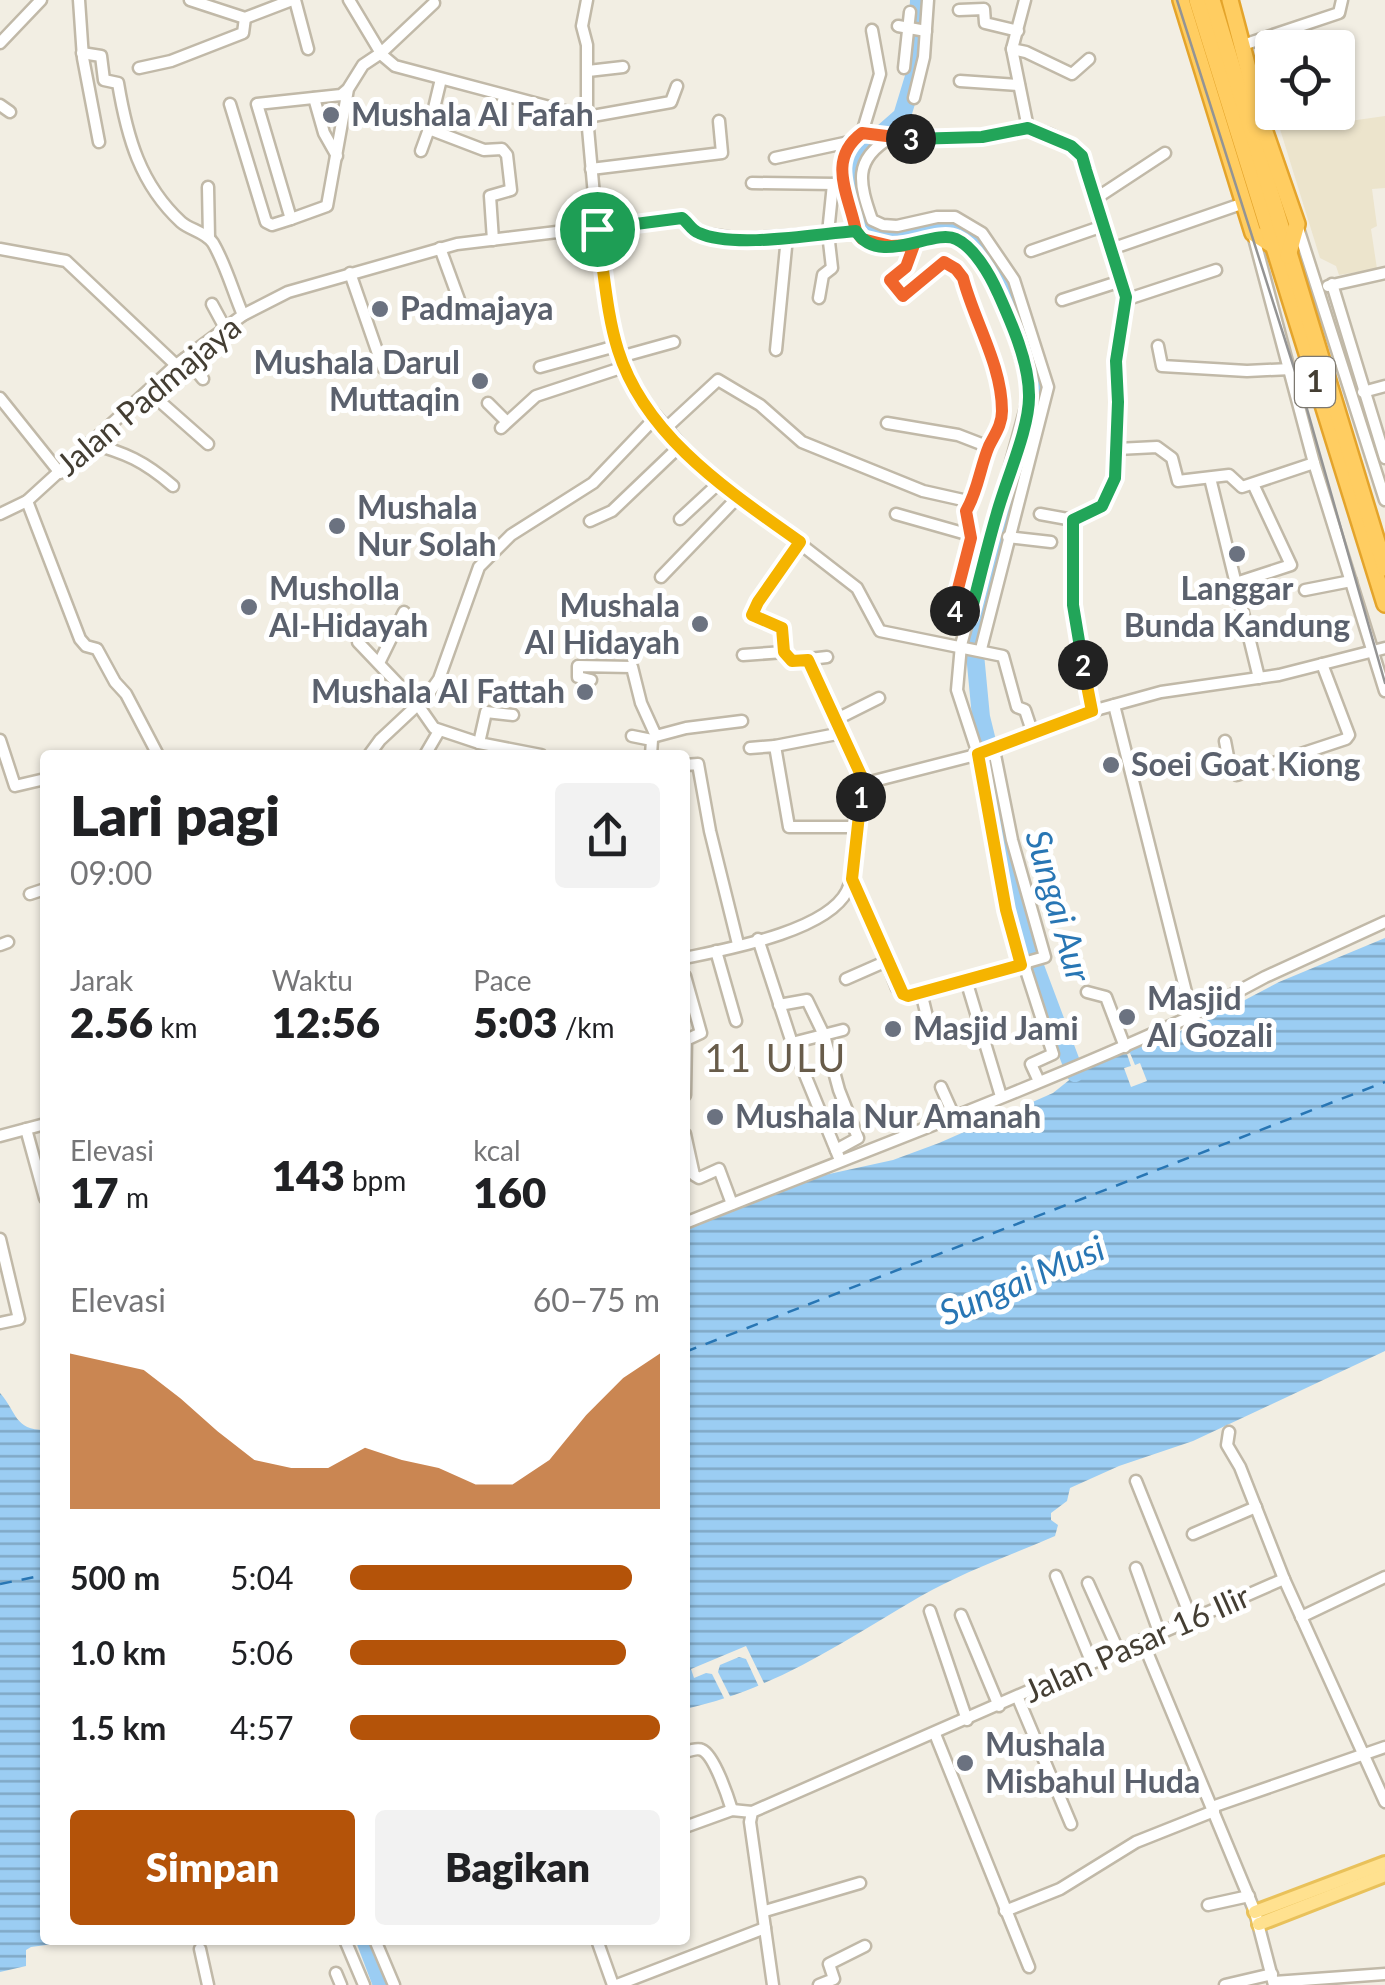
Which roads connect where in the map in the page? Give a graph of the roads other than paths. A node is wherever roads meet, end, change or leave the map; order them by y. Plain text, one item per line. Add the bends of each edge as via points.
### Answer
1 (40, 0) edge
2 (79, 0) edge
3 (190, 0) edge
4 (294, 0) edge
5 (588, 0) edge
6 (928, 0) edge
7 (1025, 0) edge
8 (1181, 0) edge
9 (1197, 0) edge
10 (1212, 0) edge
11 (1342, 0) edge
12 (351, 1) edge
13 (434, 3) dead end
14 (1232, 7) edge
15 (959, 10) dead end
16 (910, 12) dead end
17 (1186, 17) junction
18 (245, 18) junction
19 (1203, 22) junction
20 (914, 29) junction
21 (872, 30) dead end
22 (1018, 31) junction
23 (1223, 40) junction
24 (0, 44) edge
25 (1243, 45) junction
26 (308, 49) dead end
27 (1012, 49) junction
28 (82, 53) junction
29 (381, 53) junction
30 (1089, 58) dead end
31 (623, 67) dead end
32 (139, 68) dead end
33 (904, 68) dead end
34 (588, 70) junction
35 (441, 79) junction
36 (960, 81) dead end
37 (1019, 85) junction
38 (677, 86) dead end
39 (348, 90) junction
40 (1255, 92) edge
41 (314, 98) junction
42 (914, 98) dead end
43 (230, 104) dead end
44 (588, 117) junction
45 (719, 121) dead end
46 (429, 128) junction
47 (1028, 128) junction
48 (1262, 130) edge
49 (1265, 130) edge
50 (865, 133) junction
51 (888, 138) junction
52 (99, 142) dead end
53 (850, 142) junction
54 (421, 151) dead end
55 (1166, 153) dead end
56 (1243, 154) junction
57 (337, 156) junction
58 (775, 158) dead end
59 (591, 168) junction
60 (752, 183) dead end
61 (839, 184) junction
62 (208, 187) dead end
63 (1095, 199) junction
64 (1244, 203) junction
65 (292, 219) junction
66 (1297, 224) junction
67 (1103, 226) junction
68 (597, 229) junction
69 (856, 231) junction
70 (828, 233) junction
71 (1253, 233) junction
72 (981, 234) junction
73 (787, 237) junction
74 (208, 238) junction
75 (493, 240) junction
76 (914, 245) junction
77 (1272, 246) junction
78 (970, 247) junction
79 (440, 248) junction
80 (0, 249) edge
81 (1111, 250) junction
82 (1031, 251) dead end
83 (1288, 256) junction
84 (1216, 270) dead end
85 (350, 272) junction
86 (1385, 273) edge
87 (1121, 281) junction
88 (1332, 284) junction
89 (1318, 290) junction
90 (819, 298) dead end
91 (1062, 300) dead end
92 (1125, 300) junction
93 (212, 304) dead end
94 (462, 308) dead end
95 (243, 315) junction
96 (225, 328) junction
97 (674, 342) dead end
98 (1158, 346) dead end
99 (776, 350) dead end
100 (620, 356) junction
101 (186, 358) junction
102 (176, 365) junction
103 (540, 367) dead end
104 (383, 368) dead end
105 (1291, 369) junction
106 (203, 379) dead end
107 (1385, 386) edge
108 (1040, 388) junction
109 (148, 390) junction
110 (1363, 392) junction
111 (0, 398) edge
112 (488, 403) dead end
113 (655, 418) junction
114 (887, 422) dead end
115 (665, 429) junction
116 (89, 443) junction
117 (1382, 443) edge
118 (208, 444) dead end
119 (680, 446) junction
120 (989, 447) junction
121 (1117, 449) junction
122 (1385, 458) edge
123 (1314, 463) junction
124 (60, 472) junction
125 (1210, 478) junction
126 (720, 482) junction
127 (1253, 484) junction
128 (173, 486) dead end
129 (1385, 500) edge
130 (27, 501) junction
131 (972, 502) junction
132 (733, 503) junction
133 (0, 514) edge
134 (896, 514) dead end
135 (1040, 514) dead end
136 (1364, 517) junction
137 (680, 519) dead end
138 (1073, 520) junction
139 (590, 522) dead end
140 (970, 535) junction
141 (1008, 536) junction
142 (1051, 542) dead end
143 (798, 544) junction
144 (1385, 568) edge
145 (661, 576) dead end
146 (1351, 580) junction
147 (1236, 584) junction
148 (1305, 590) dead end
149 (1385, 604) edge
150 (404, 612) dead end
151 (970, 616) junction
152 (358, 642) dead end
153 (962, 646) junction
154 (981, 649) junction
155 (1379, 650) edge
156 (784, 652) junction
157 (743, 655) dead end
158 (827, 657) dead end
159 (808, 660) junction
160 (379, 664) junction
161 (1322, 664) junction
162 (1259, 678) junction
163 (591, 680) dead end
164 (1385, 691) edge
165 (879, 698) dead end
166 (1114, 705) junction
167 (417, 706) junction
168 (1092, 711) junction
169 (513, 715) dead end
170 (835, 720) junction
171 (742, 721) dead end
172 (438, 730) junction
173 (842, 733) junction
174 (1033, 734) junction
175 (632, 736) dead end
176 (654, 738) junction
177 (0, 740) edge
178 (1225, 741) dead end
179 (479, 744) junction
180 (776, 746) junction
181 (750, 748) dead end
182 (155, 750) edge
183 (373, 750) edge
184 (428, 750) edge
185 (513, 750) edge
186 (652, 750) edge
187 (985, 752) junction
188 (690, 765) edge
189 (40, 781) edge
190 (866, 786) junction
191 (858, 827) junction
192 (1015, 858) junction
193 (997, 861) junction
194 (852, 879) junction
195 (40, 891) edge
196 (30, 894) dead end
197 (1385, 922) edge
198 (758, 940) junction
199 (738, 944) junction
200 (716, 951) junction
201 (690, 957) edge
202 (887, 961) junction
203 (1024, 964) junction
204 (846, 978) dead end
205 (966, 980) junction
206 (921, 992) junction
207 (1087, 992) dead end
208 (690, 994) edge
209 (779, 1005) junction
210 (1192, 1016) junction
211 (736, 1021) dead end
212 (930, 1029) dead end
213 (843, 1030) dead end
214 (820, 1036) junction
215 (690, 1038) edge
216 (792, 1043) junction
217 (1124, 1047) junction
218 (1037, 1077) dead end
219 (941, 1088) dead end
220 (1000, 1093) dead end
221 (954, 1116) junction
222 (40, 1125) edge
223 (26, 1129) junction
224 (0, 1136) edge
225 (838, 1155) junction
226 (690, 1157) edge
227 (40, 1180) edge
228 (732, 1204) junction
229 (690, 1222) edge
230 (0, 1239) edge
231 (0, 1323) edge
232 (1229, 1432) dead end
233 (1136, 1481) dead end
234 (1256, 1508) junction
235 (1192, 1534) dead end
236 (1136, 1568) dead end
237 (1056, 1576) dead end
238 (1385, 1577) edge
239 (1284, 1579) junction
240 (1088, 1583) dead end
241 (930, 1611) dead end
242 (961, 1615) dead end
243 (1302, 1616) junction
244 (1191, 1618) junction
245 (1159, 1632) junction
246 (1142, 1640) junction
247 (1118, 1650) junction
248 (1092, 1661) junction
249 (1018, 1698) junction
250 (999, 1706) junction
251 (966, 1720) junction
252 (936, 1734) junction
253 (1385, 1747) edge
254 (690, 1751) edge
255 (1364, 1754) junction
256 (1385, 1802) edge
257 (1213, 1809) junction
258 (732, 1810) junction
259 (752, 1812) junction
260 (1071, 1824) dead end
261 (690, 1826) edge
262 (1385, 1864) edge
263 (1385, 1874) edge
264 (1354, 1881) junction
265 (860, 1882) dead end
266 (1249, 1896) junction
267 (1208, 1905) dead end
268 (765, 1911) junction
269 (1005, 1911) junction
270 (1257, 1918) junction
271 (765, 1928) junction
272 (347, 1945) edge
273 (377, 1945) edge
274 (599, 1945) edge
275 (865, 1946) dead end
276 (200, 1948) dead end
277 (1030, 1967) dead end
278 (336, 1972) dead end
279 (1385, 1974) edge
280 (1273, 1980) edge
281 (208, 1985) edge
282 (341, 1985) edge
283 (364, 1985) edge
284 (394, 1985) edge
285 (615, 1985) edge
286 (773, 1985) edge
287 (818, 1985) edge
288 (1225, 1985) edge

1 - 24 street
2 - 28 street
3 - 18 street
4 - 18 street
4 - 26 street
5 - 34 street via 582,26
6 - 20 street
7 - 22 street
8 - 17 highway
9 - 19 highway
10 - 23 highway
11 - 25 street via 1340,12
12 - 29 street
13 - 29 street
14 - 23 highway
14 - 25 highway
15 - 22 street via 984,10 985,23
16 - 20 street
17 - 19 highway
17 - 56 highway
18 - 32 street via 243,34
19 - 56 highway
20 - 33 street
20 - 42 street via 924,57
21 - 50 street via 880,74
22 - 27 street
23 - 56 highway
25 - 40 highway
27 - 30 street via 1072,74
27 - 37 street
28 - 52 street
28 - 74 street via 100,54 104,80 118,83 129,140 154,193 182,223
29 - 35 street via 395,66
29 - 39 street via 362,65
31 - 34 street
34 - 44 street
35 - 44 street
35 - 46 street
36 - 37 street
37 - 47 street
38 - 44 street via 671,102
39 - 41 street
39 - 57 street
41 - 57 street
41 - 65 street via 257,104
43 - 65 street via 266,222
44 - 59 street
45 - 59 street via 722,154
46 - 54 street
46 - 75 street via 484,150 506,151 511,190 490,196
47 - 51 street via 982,137
47 - 63 street via 1077,151
48 - 56 highway
49 - 66 highway
50 - 51 street
50 - 53 street
51 - 72 street via 869,152 862,170 872,220 897,226 955,218
53 - 58 street
53 - 61 street
55 - 63 street
56 - 64 highway
56 - 77 highway
56 - 83 highway
57 - 65 street via 326,208
59 - 68 street
60 - 61 street
61 - 69 street
61 - 70 street
62 - 74 street
63 - 67 street
64 - 71 highway
64 - 81 street
66 - 83 highway
66 - 89 street
67 - 81 street
67 - 82 street
68 - 73 street, Jalan Padmajaya via 682,218 699,233
68 - 75 street, Jalan Padmajaya
68 - 100 street
69 - 70 street, Jalan Padmajaya
69 - 76 street via 872,243
70 - 73 street, Jalan Padmajaya
70 - 90 street via 831,270 824,272
71 - 77 highway
71 - 105 street
72 - 78 street
72 - 108 street via 1014,280
73 - 99 street
74 - 95 street
75 - 79 street, Jalan Padmajaya
76 - 78 street via 944,236
76 - 120 street via 906,267 890,280 903,296 944,262 963,278 999,389 1002,413
77 - 136 highway, 1
78 - 108 street
79 - 85 street, Jalan Padmajaya
79 - 94 street
80 - 102 street via 66,261
81 - 87 street
83 - 136 highway, 1
84 - 92 street
85 - 95 street, Jalan Padmajaya
85 - 104 street
86 - 88 street
87 - 91 street
87 - 92 street
88 - 89 street
88 - 110 street
89 - 129 street
92 - 121 street via 1116,361
93 - 96 street
95 - 96 street, Jalan Padmajaya
96 - 101 street, Jalan Padmajaya
97 - 100 street
98 - 105 street via 1162,366
100 - 103 street
100 - 112 street via 536,396 504,424
100 - 113 street
101 - 102 street, Jalan Padmajaya
101 - 106 street
102 - 109 street, Jalan Padmajaya
105 - 123 street
107 - 110 street
108 - 141 street via 1047,402
108 - 151 street via 1028,406
109 - 116 street, Jalan Padmajaya
109 - 118 street
110 - 117 street
111 - 124 street
113 - 115 street
113 - 167 street via 593,483 511,535 479,567 439,679
114 - 120 street
115 - 119 street
115 - 131 street via 718,380 802,442 922,491
116 - 124 street, Jalan Padmajaya
116 - 128 street via 146,463
117 - 122 street
119 - 126 street
119 - 139 street via 612,511
120 - 131 street
121 - 125 street via 1159,448 1171,455 1178,481
121 - 138 street via 1104,504
123 - 127 street
123 - 146 street
124 - 130 street, Jalan Padmajaya
125 - 127 street via 1228,475 1242,487
125 - 147 street
126 - 132 street
126 - 137 street
127 - 147 street via 1291,565
130 - 133 street, Jalan Padmajaya
130 - 182 street via 80,639 97,649
131 - 140 street via 966,518
132 - 143 street
132 - 145 street
134 - 140 street
135 - 138 street
136 - 144 highway, 1
136 - 149 highway, 1
138 - 168 street via 1073,605
140 - 151 street via 953,608
141 - 142 street
141 - 154 street
143 - 153 street via 857,588 886,634
143 - 156 street via 752,612 782,628
146 - 148 street
146 - 155 street
147 - 162 street
150 - 160 street
151 - 153 street
152 - 160 street
153 - 154 street
153 - 187 street via 957,690
154 - 174 street via 1003,656 1017,707 1026,710
155 - 161 street
155 - 164 street
156 - 157 street
156 - 159 street via 792,661
158 - 159 street
159 - 170 street
160 - 167 street
161 - 162 street
161 - 178 street via 1346,739 1237,775
162 - 166 street
163 - 176 street via 578,677 578,666 634,668
165 - 170 street
166 - 168 street
166 - 210 street
167 - 172 street
167 - 183 street
168 - 174 street
169 - 179 street via 486,712
170 - 173 street
171 - 176 street
172 - 179 street
172 - 184 street
173 - 180 street
173 - 190 street
174 - 187 street
175 - 176 street
176 - 186 street
177 - 189 street via 15,786
179 - 185 street
180 - 181 street
180 - 191 street via 789,828
187 - 190 street
187 - 192 street
187 - 193 street
188 - 199 street via 698,764
190 - 191 street
191 - 194 street
192 - 193 street
192 - 203 street via 1045,954
193 - 203 street
194 - 198 street via 830,912
194 - 202 street
195 - 196 street
197 - 210 street
198 - 199 street
198 - 209 street
199 - 200 street
200 - 201 street
200 - 211 street
202 - 204 street
202 - 206 street via 903,994
203 - 205 street
203 - 218 street via 1053,1054 1032,1064
205 - 206 street
205 - 220 street
206 - 212 street
207 - 217 street via 1106,997
208 - 215 street via 701,1033
209 - 214 street via 807,1000
209 - 216 street
210 - 217 street
213 - 214 street
214 - 216 street
214 - 225 street via 858,1138
216 - 225 street
217 - 221 street
219 - 221 street
221 - 225 street
222 - 223 street
223 - 224 street
223 - 227 street
225 - 228 street
226 - 228 street via 699,1178 720,1169
228 - 229 street
230 - 231 street via 20,1319
232 - 234 street via 1227,1446
233 - 244 street
234 - 235 street
234 - 239 street
236 - 245 street
237 - 248 street
238 - 243 street
239 - 243 street
239 - 244 street, Jalan Pasar 16 Ilir
240 - 247 street
241 - 251 street
242 - 250 street
243 - 255 street
244 - 245 street, Jalan Pasar 16 Ilir
245 - 246 street, Jalan Pasar 16 Ilir
246 - 247 street, Jalan Pasar 16 Ilir
246 - 257 street
247 - 248 street, Jalan Pasar 16 Ilir
248 - 249 street, Jalan Pasar 16 Ilir
249 - 250 street, Jalan Pasar 16 Ilir
249 - 260 street
250 - 251 street, Jalan Pasar 16 Ilir
251 - 252 street, Jalan Pasar 16 Ilir
252 - 259 street, Jalan Pasar 16 Ilir
252 - 269 street
253 - 255 street
254 - 258 street via 704,1751
255 - 256 street
255 - 257 street
257 - 266 street
257 - 269 street
258 - 259 street
258 - 261 street
259 - 268 street
262 - 264 main road
263 - 264 main road
264 - 270 main road
265 - 268 street
266 - 267 street
266 - 270 street
268 - 271 street
269 - 277 street
270 - 280 street
271 - 285 street
271 - 286 street
272 - 283 street
273 - 284 street
274 - 285 street
275 - 287 street via 829,1964 834,1979
276 - 281 street
278 - 282 street
279 - 280 street
280 - 288 street

